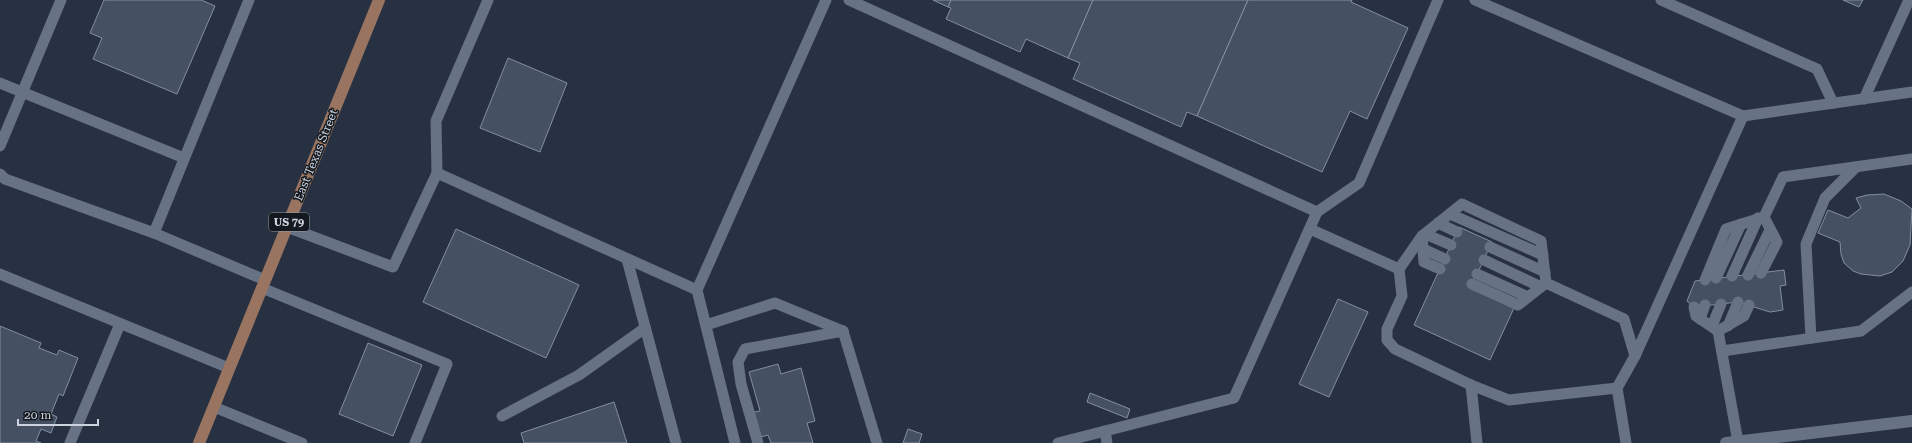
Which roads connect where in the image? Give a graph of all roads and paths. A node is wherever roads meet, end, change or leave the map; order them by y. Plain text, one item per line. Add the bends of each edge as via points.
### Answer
1 (61, 0) edge
2 (249, 0) edge
3 (379, 0) edge
4 (488, 0) edge
5 (826, 0) edge
6 (849, 0) edge
7 (1438, 0) edge
8 (1475, 0) edge
9 (1661, 0) edge
10 (1909, 0) edge
11 (0, 83) edge
12 (21, 92) junction
13 (1912, 92) edge
14 (1864, 99) junction
15 (1834, 103) junction
16 (1742, 116) junction
17 (0, 146) edge
18 (184, 158) junction
19 (1912, 159) edge
20 (1856, 167) junction
21 (437, 173) junction
22 (0, 174) edge
23 (1318, 212) junction
24 (1761, 218) junction
25 (1438, 223) junction
26 (1741, 224) junction
27 (287, 227) junction
28 (1310, 229) junction
29 (1770, 230) junction
30 (1457, 232) dead end
31 (154, 233) junction
32 (1423, 235) junction
33 (1451, 245) dead end
34 (1490, 247) dead end
35 (1423, 249) junction
36 (1445, 258) dead end
37 (627, 259) junction
38 (1484, 260) dead end
39 (1399, 269) junction
40 (1440, 269) dead end
41 (1761, 273) dead end
42 (0, 274) edge
43 (1748, 275) dead end
44 (1732, 276) dead end
45 (1716, 278) dead end
46 (1475, 279) dead end
47 (1705, 280) dead end
48 (1544, 281) junction
49 (264, 284) junction
50 (697, 290) junction
51 (1912, 292) edge
52 (1738, 302) dead end
53 (1721, 304) dead end
54 (1705, 305) dead end
55 (1749, 305) dead end
56 (1694, 307) dead end
57 (1700, 319) junction
58 (120, 324) junction
59 (706, 326) junction
60 (1719, 327) junction
61 (646, 328) junction
62 (843, 331) junction
63 (1811, 338) junction
64 (1722, 351) junction
65 (1635, 356) junction
66 (229, 368) junction
67 (1471, 385) junction
68 (1617, 388) junction
69 (214, 407) junction
70 (502, 416) dead end
71 (1912, 421) edge
72 (1105, 431) junction
73 (1732, 442) edge
74 (70, 443) edge
75 (199, 443) edge
76 (302, 443) edge
77 (415, 443) edge
78 (676, 443) edge
79 (735, 443) edge
80 (758, 443) edge
81 (877, 443) edge
82 (1058, 443) edge
83 (1107, 443) edge
84 (1477, 443) edge
85 (1626, 443) edge

1 - 12 lane
2 - 18 lane
3 - 27 main road, East Texas Street / US 79
4 - 21 lane via 436,121
5 - 50 lane
6 - 23 lane
7 - 23 lane via 1359,183
8 - 16 lane
9 - 15 lane via 1817,70
10 - 14 lane
11 - 12 lane
12 - 17 lane
12 - 18 lane
13 - 14 lane
14 - 15 lane
15 - 16 lane
16 - 65 lane
18 - 31 lane
19 - 20 lane
20 - 24 lane via 1783,177
20 - 63 lane via 1825,198 1806,244
21 - 27 lane via 393,267
21 - 37 lane
22 - 31 lane via 5,179
23 - 28 lane
24 - 26 lane
24 - 29 lane
24 - 44 lane
25 - 30 lane
25 - 32 lane
25 - 48 lane via 1462,204 1541,240
26 - 45 lane
26 - 47 lane via 1726,229
27 - 49 main road, East Texas Street / US 79
28 - 39 lane
28 - 72 lane via 1234,398
29 - 41 lane via 1777,242
29 - 43 lane
31 - 49 lane
32 - 33 lane
32 - 35 lane
32 - 39 lane
34 - 48 lane
35 - 36 lane
35 - 40 lane via 1424,262
37 - 50 lane
37 - 61 lane
38 - 48 lane
39 - 67 lane via 1402,296 1388,329 1387,340 1395,349
42 - 58 lane
46 - 48 lane via 1518,305
48 - 65 lane via 1624,319
49 - 66 main road, East Texas Street / US 79
49 - 77 lane via 447,364
50 - 59 lane
51 - 63 lane via 1861,331
52 - 60 lane
53 - 60 lane
54 - 57 lane
55 - 60 lane via 1744,316
56 - 57 lane via 1696,316
57 - 60 lane
58 - 66 lane
58 - 74 lane
59 - 62 lane via 774,303
59 - 79 lane
60 - 64 lane
61 - 70 lane via 579,375
61 - 78 lane
62 - 80 lane via 746,349 738,362 741,384
62 - 81 lane
63 - 64 lane
64 - 73 lane
65 - 68 lane
66 - 69 main road, East Texas Street / US 79
67 - 68 lane via 1509,400
67 - 84 lane
68 - 85 lane
69 - 75 main road, East Texas Street / US 79
69 - 76 lane
71 - 73 main road
72 - 82 lane
72 - 83 lane

